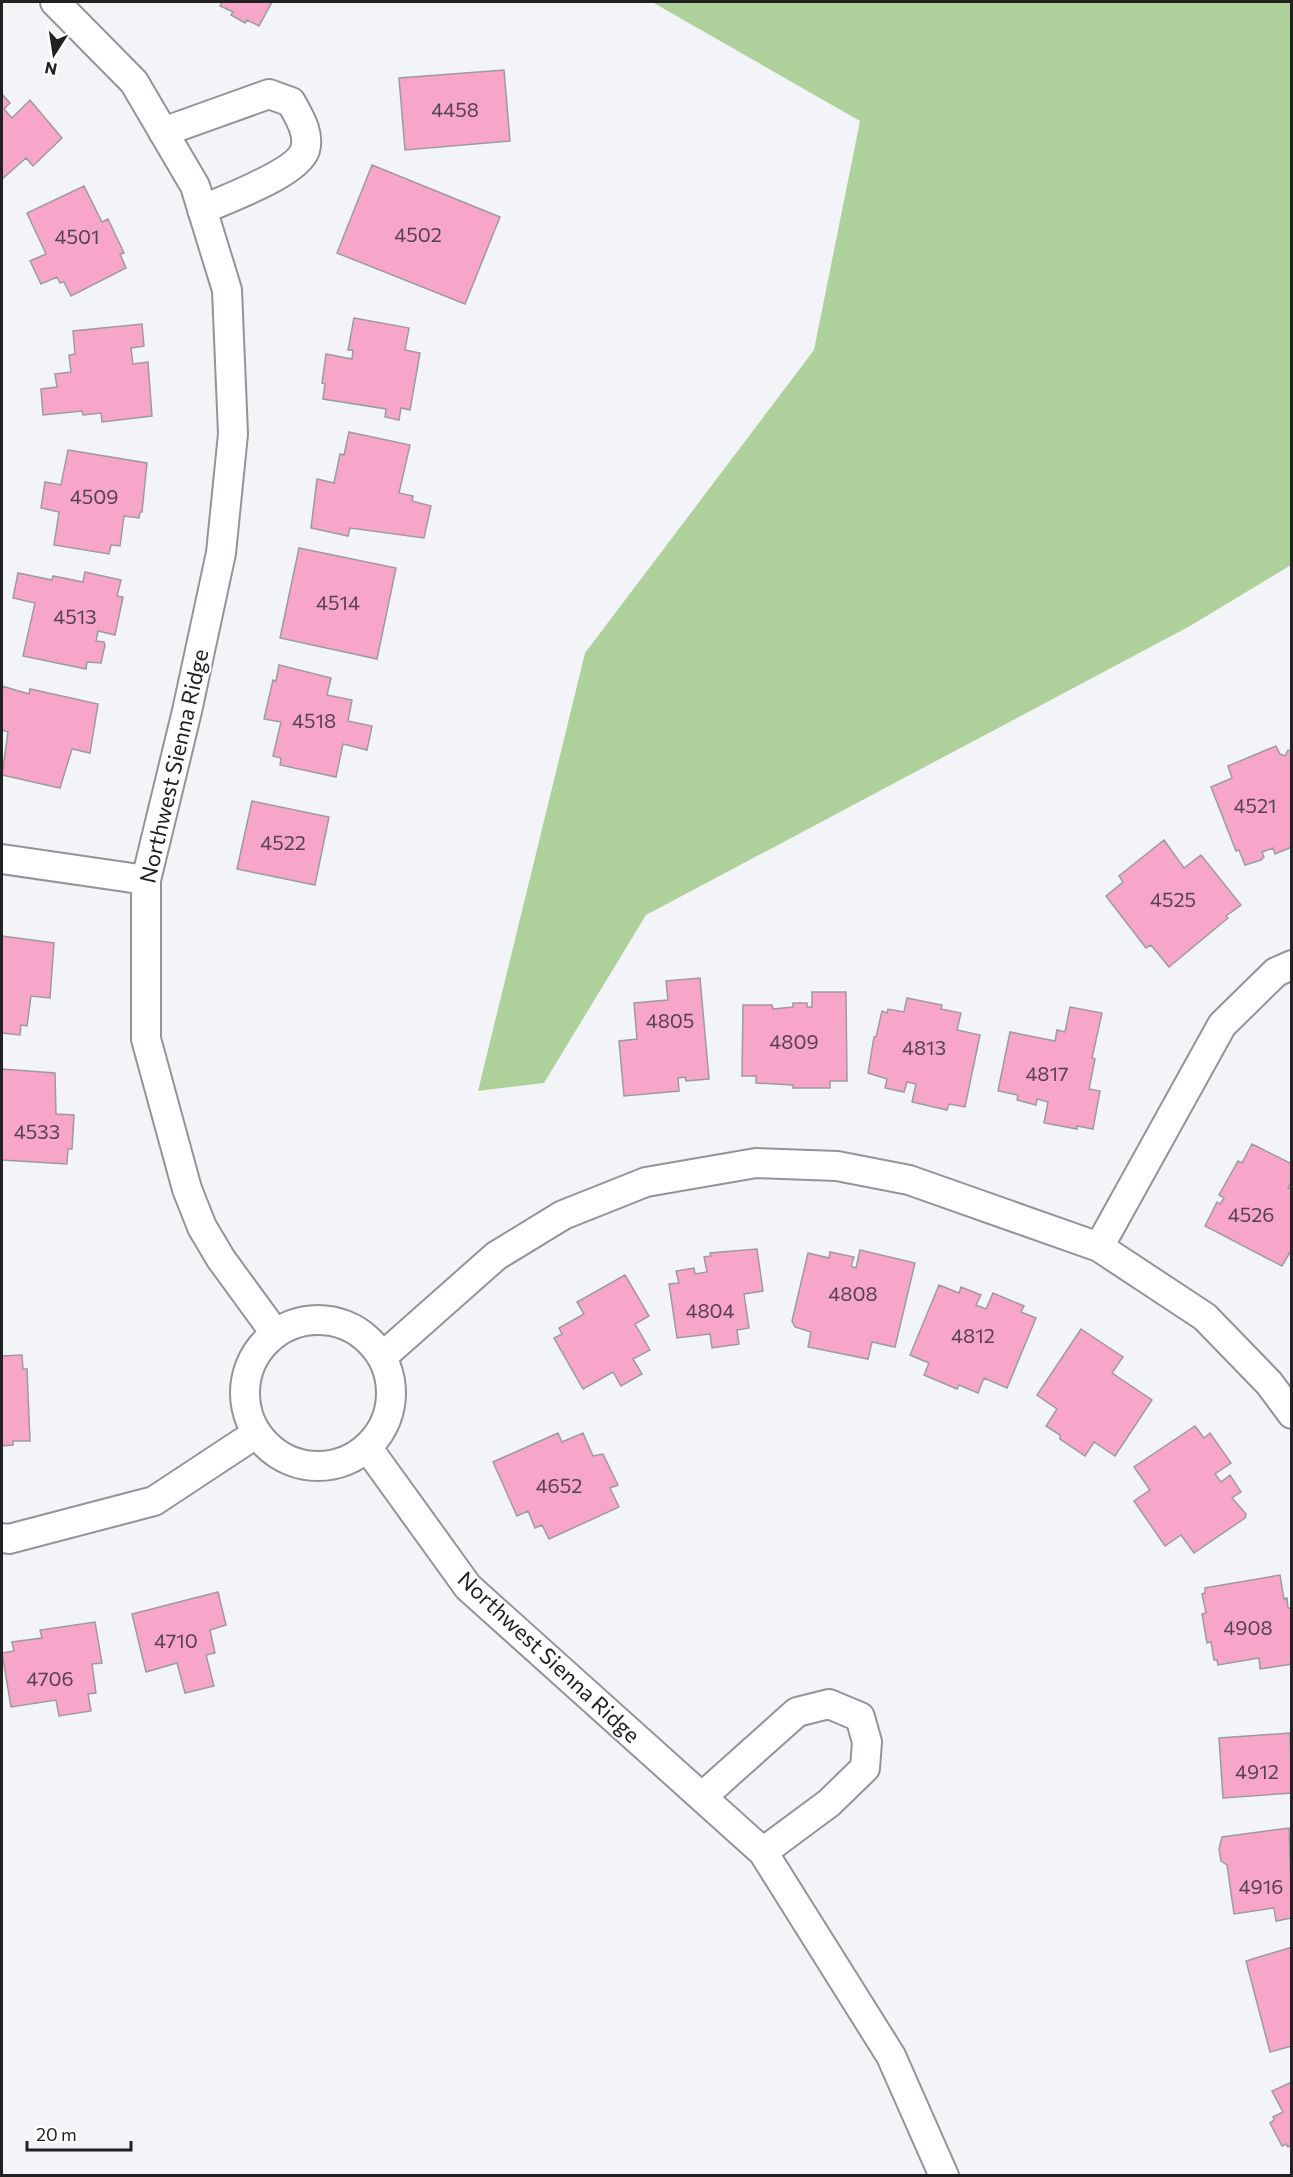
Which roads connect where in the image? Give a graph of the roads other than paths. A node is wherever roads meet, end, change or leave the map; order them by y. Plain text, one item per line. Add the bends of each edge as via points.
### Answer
1 (55, 2) edge
2 (163, 132) junction
3 (202, 210) junction
4 (2, 859) edge
5 (146, 880) junction
6 (1292, 964) edge
7 (1099, 1247) junction
8 (275, 1333) junction
9 (382, 1357) junction
10 (1292, 1414) edge
11 (257, 1433) junction
12 (367, 1447) junction
13 (2, 1538) edge
14 (703, 1796) junction
15 (763, 1852) junction
16 (944, 2175) edge

1 - 2 street, Northwest Sienna Ridge via 134,82
2 - 3 street, Northwest Sienna Ridge via 195,186
2 - 3 street via 269,94 291,102 306,129 305,151 292,168
3 - 5 street, Northwest Sienna Ridge via 227,290 233,434 220,553
4 - 5 street
5 - 8 street, Northwest Sienna Ridge via 146,1039 187,1189 202,1227 221,1259
6 - 7 street via 1276,972 1222,1025
7 - 9 street via 909,1180 837,1166 756,1163 646,1182 563,1215 496,1256
7 - 10 street via 1205,1317 1269,1383
8 - 9 street via 303,1322 326,1320 348,1326 368,1339
8 - 11 street via 250,1365 245,1388 247,1412
9 - 12 street via 390,1380 390,1405 382,1428
11 - 12 street via 274,1451 297,1463 321,1466 346,1461
11 - 13 street via 154,1501
12 - 14 street, Northwest Sienna Ridge via 468,1587
14 - 15 street, Northwest Sienna Ridge
14 - 15 street via 797,1712 829,1704 860,1717 867,1742 865,1768 829,1803
15 - 16 street, Northwest Sienna Ridge via 891,2056

